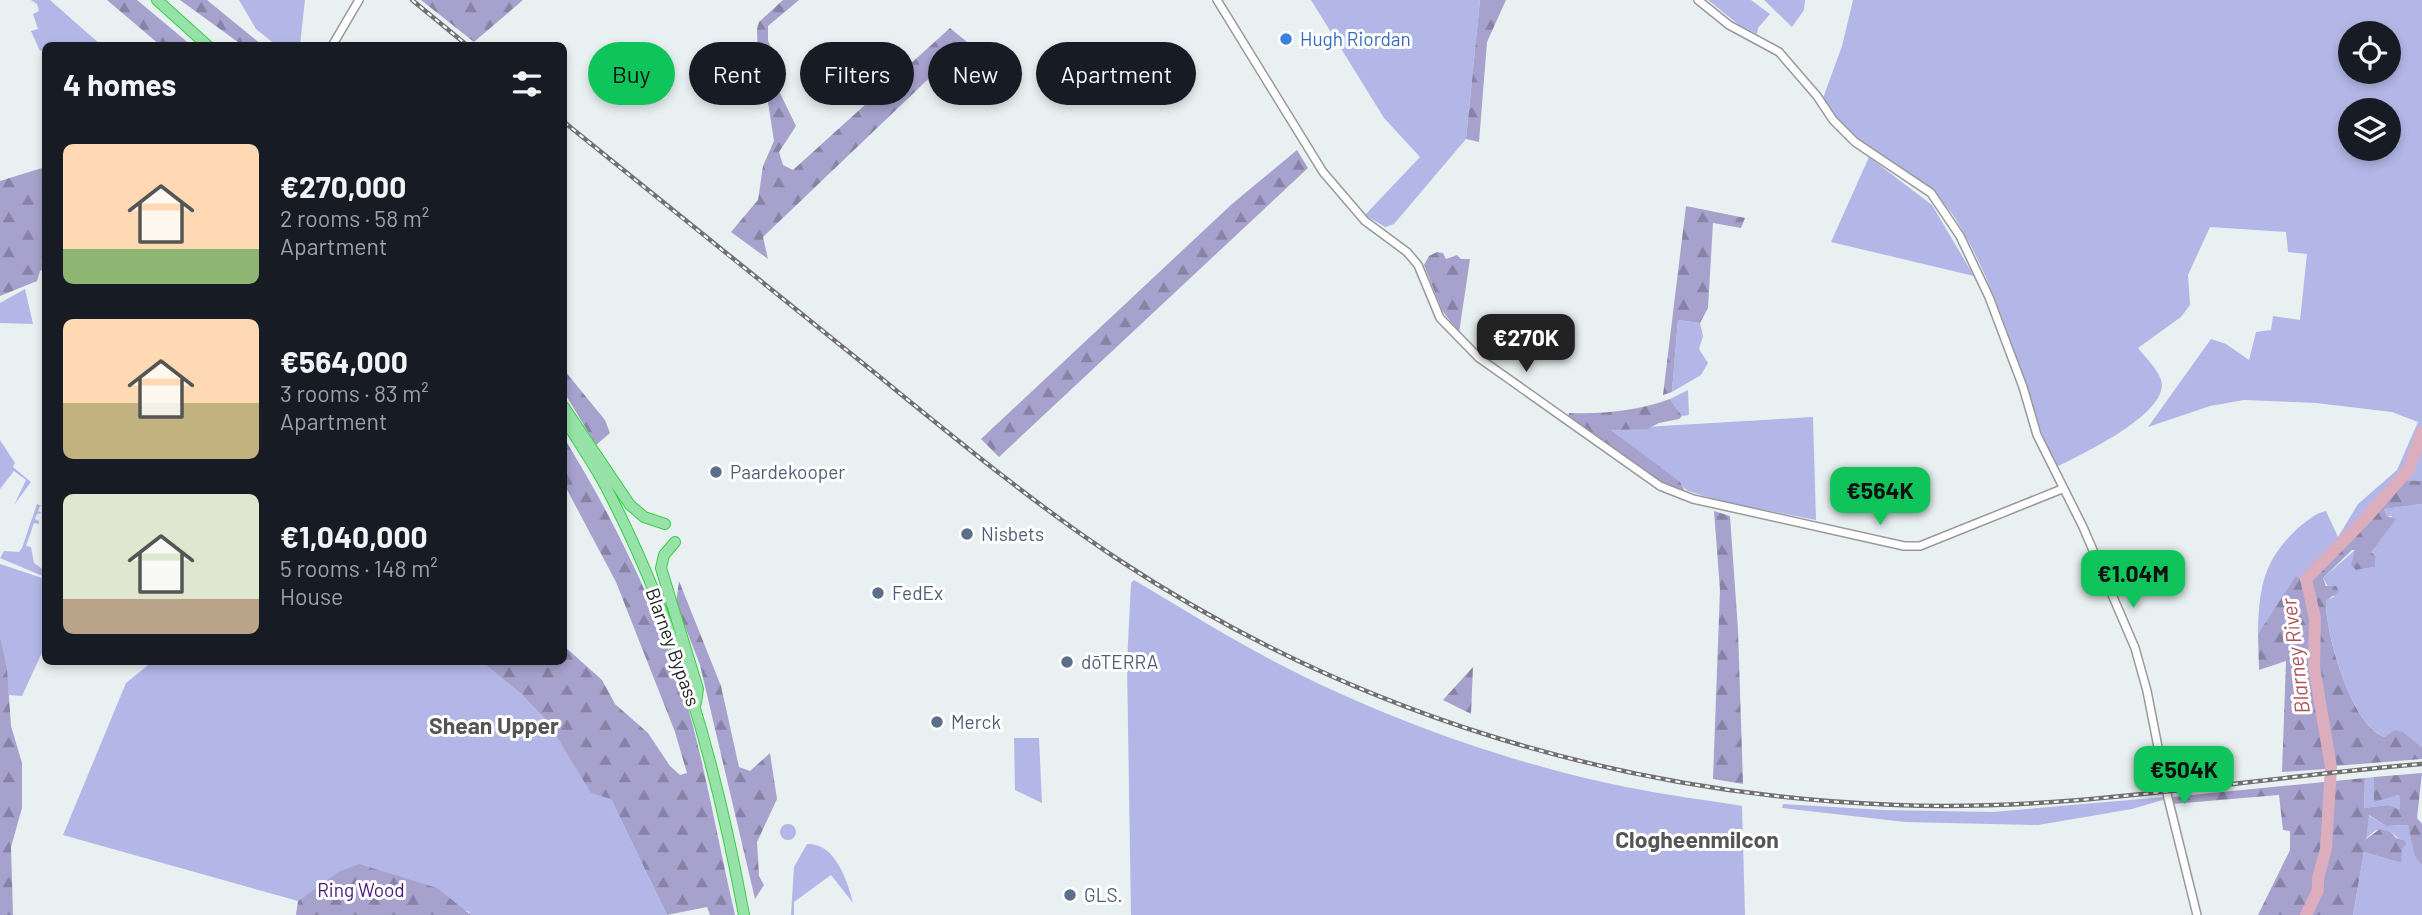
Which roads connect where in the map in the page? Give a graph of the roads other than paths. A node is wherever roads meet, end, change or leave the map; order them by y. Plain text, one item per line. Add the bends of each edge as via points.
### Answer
1 (359, 0) edge
2 (1217, 0) edge
3 (1698, 0) edge
4 (160, 3) edge
5 (204, 42) edge
6 (334, 42) edge
7 (567, 411) edge
8 (567, 423) edge
9 (2062, 489) junction
10 (665, 524) dead end
11 (675, 542) dead end
12 (695, 706) junction
13 (746, 915) edge
14 (2197, 915) edge

1 - 6 street
2 - 9 street via 1323,173 1366,221 1418,265 1440,318 1459,341 1660,486 1693,499 1904,546 1920,545
3 - 9 street via 1729,25 1779,52 1855,142 1920,185 1945,211 1989,297 2037,435
4 - 5 highway
7 - 10 highway via 630,505 644,517
8 - 12 highway, Blarney Bypass via 638,552
9 - 14 street via 2135,648
11 - 12 highway via 664,555 661,568 698,689
12 - 13 highway, Blarney Bypass

